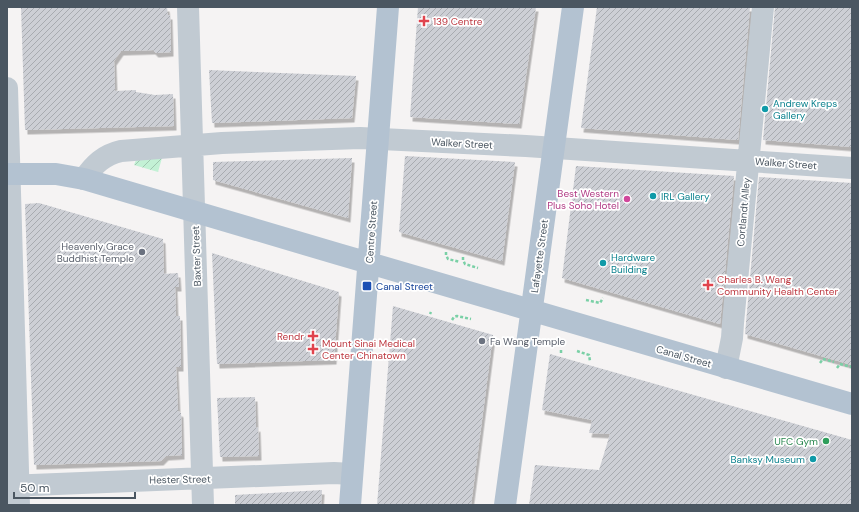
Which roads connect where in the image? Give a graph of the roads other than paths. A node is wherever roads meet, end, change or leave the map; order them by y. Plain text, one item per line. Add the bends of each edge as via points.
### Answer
1 (188, 7) edge
2 (388, 7) edge
3 (573, 7) edge
4 (763, 7) edge
5 (7, 88) edge
6 (378, 139) junction
7 (193, 145) junction
8 (554, 148) junction
9 (748, 160) junction
10 (852, 168) edge
11 (8, 174) edge
12 (84, 179) junction
13 (195, 212) junction
14 (369, 263) junction
15 (532, 311) junction
16 (726, 368) junction
17 (852, 404) edge
18 (352, 474) junction
19 (202, 478) junction
20 (15, 492) edge
21 (203, 505) edge
22 (350, 505) edge
23 (505, 505) edge

1 - 7 street, Baxter Street
2 - 6 main road, Centre Street
3 - 8 main road, Lafayette Street
4 - 9 street, Cortlandt Alley
5 - 11 street
6 - 7 street, Walker Street
6 - 8 street, Walker Street
6 - 14 main road, Centre Street
7 - 12 street, Walker Street via 110,154 99,160
7 - 13 street, Baxter Street
8 - 9 street, Walker Street
8 - 15 main road, Lafayette Street
9 - 10 street, Walker Street
9 - 16 street, Cortlandt Alley via 732,338
11 - 12 main road, Canal Street via 56,174
11 - 20 street
12 - 13 main road, Canal Street
13 - 14 main road, Canal Street
13 - 19 street, Baxter Street
14 - 15 main road, Canal Street
14 - 18 main road, Centre Street
15 - 16 main road, Canal Street
15 - 23 main road, Lafayette Street
16 - 17 main road, Canal Street
18 - 19 street, Hester Street
18 - 22 main road, Centre Street
19 - 20 street, Hester Street
19 - 21 street, Baxter Street

